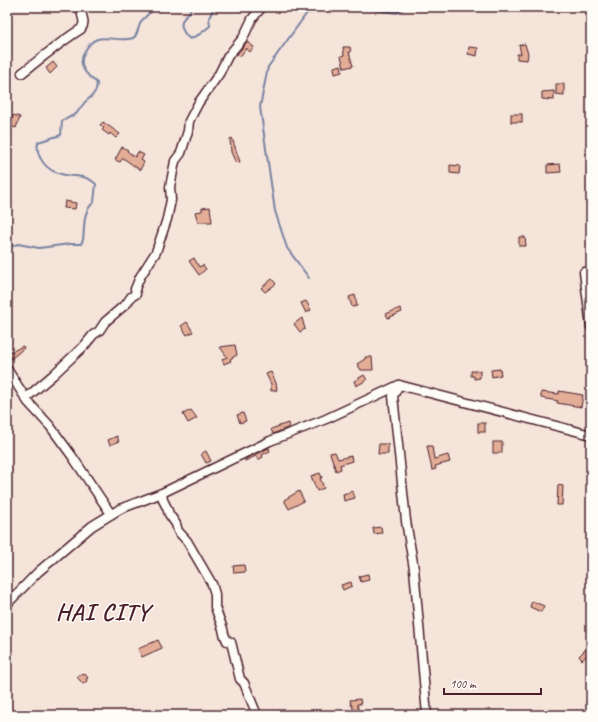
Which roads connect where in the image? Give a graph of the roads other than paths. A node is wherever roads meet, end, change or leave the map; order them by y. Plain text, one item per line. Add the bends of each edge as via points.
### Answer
1 (81, 7) edge
2 (262, 7) edge
3 (22, 73) dead end
4 (584, 272) dead end
5 (591, 327) edge
6 (7, 369) edge
7 (399, 385) junction
8 (26, 398) junction
9 (591, 435) edge
10 (162, 493) junction
11 (111, 514) junction
12 (7, 604) edge
13 (257, 715) edge
14 (427, 715) edge

1 - 3 street via 84,25
2 - 8 street via 252,19 244,38 228,56 189,121 183,147 175,162 167,219 156,252 135,289 136,294
4 - 5 street
6 - 8 street
7 - 9 street
7 - 10 street via 326,419 270,441
7 - 14 street via 393,396 406,521 414,569
8 - 11 street via 54,432
10 - 11 street
10 - 13 street via 178,531 187,541 212,584 215,606 224,634 227,641 231,642 240,679
11 - 12 street via 92,526 44,567

